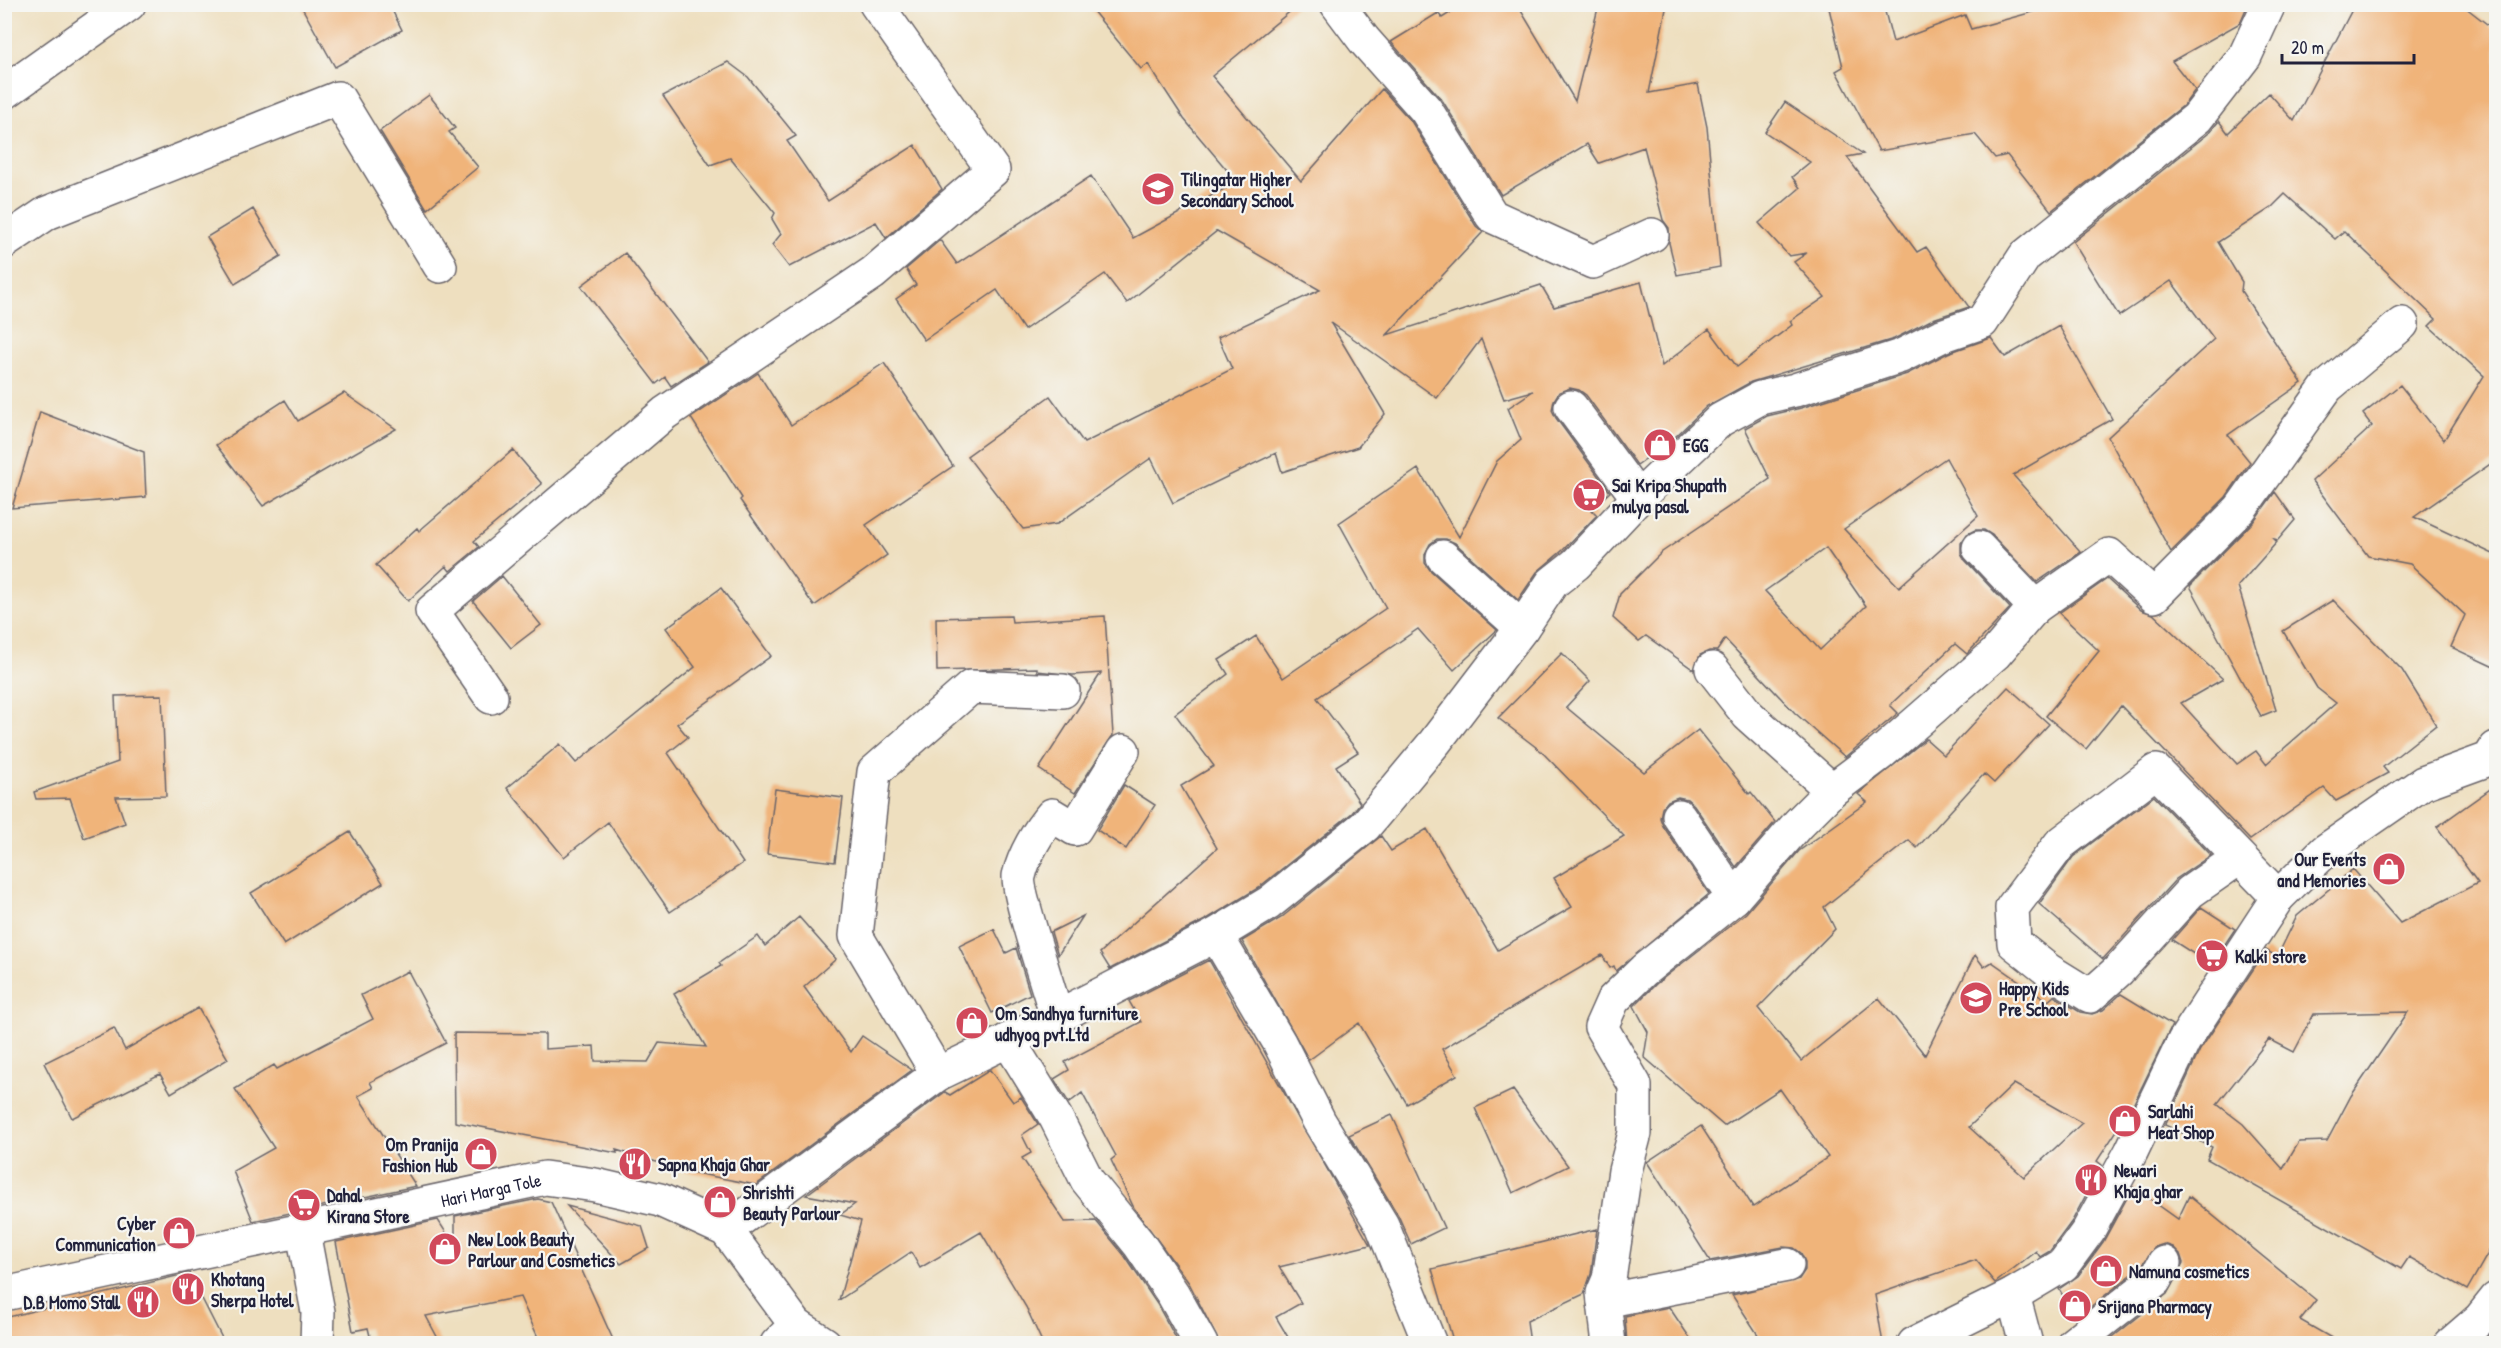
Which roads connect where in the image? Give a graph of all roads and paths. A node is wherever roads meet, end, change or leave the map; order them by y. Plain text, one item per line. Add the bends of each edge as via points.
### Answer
1 (129, 4) edge
2 (876, 4) edge
3 (1336, 4) edge
4 (2269, 4) edge
5 (4, 93) edge
6 (1652, 235) dead end
7 (4, 242) edge
8 (440, 266) dead end
9 (2403, 324) dead end
10 (1571, 406) dead end
11 (1638, 498) junction
12 (1979, 549) dead end
13 (1443, 557) dead end
14 (2035, 607) junction
15 (1522, 628) junction
16 (1712, 669) dead end
17 (1063, 691) dead end
18 (491, 697) dead end
19 (2496, 748) edge
20 (1124, 751) dead end
21 (1832, 789) junction
22 (1679, 816) dead end
23 (2239, 858) junction
24 (2278, 897) junction
25 (1734, 898) junction
26 (1216, 936) junction
27 (1057, 1017) junction
28 (1008, 1040) junction
29 (938, 1074) junction
30 (726, 1230) junction
31 (303, 1232) junction
32 (2164, 1263) dead end
33 (1786, 1266) dead end
34 (4, 1294) edge
35 (2013, 1295) junction
36 (2496, 1299) edge
37 (1604, 1302) junction
38 (786, 1335) edge
39 (317, 1344) edge
40 (825, 1344) edge
41 (1201, 1344) edge
42 (1430, 1344) edge
43 (1609, 1344) edge
44 (1914, 1344) edge
45 (2026, 1344) edge
46 (2073, 1344) edge
47 (2451, 1344) edge

1 - 5 street
2 - 18 street via 993,170 873,273 665,413 432,611
3 - 6 street via 1426,110 1492,216 1593,262
4 - 11 street via 2245,56 2197,118 2025,256 1982,322 1941,336 1902,356 1760,398 1720,420
7 - 8 street via 47,213 338,98
9 - 14 street via 2327,387 2240,509 2154,596 2109,555
10 - 11 street
11 - 15 street via 1576,564 1552,583
12 - 14 street
13 - 15 street
14 - 21 street via 1995,654 1880,754
15 - 26 street via 1365,826 1269,903
16 - 21 street via 1748,715
17 - 29 street via 971,687 874,772 856,936
19 - 24 street via 2489,759 2423,783 2325,851
20 - 27 street via 1075,829 1052,815 1047,820 1018,878
21 - 25 street
22 - 25 street
23 - 23 street via 2190,892 2090,996 2048,970 2014,942 2012,908 2060,844 2156,771
23 - 24 street
24 - 35 street via 2184,1041 2088,1232 2063,1265
25 - 37 street via 1613,1000 1601,1027 1635,1085 1635,1133
26 - 27 street
26 - 42 street via 1382,1225
27 - 28 street
28 - 29 street
28 - 41 street via 1056,1118 1087,1180 1173,1294
29 - 30 street
30 - 31 street, Hari Marga Tole via 660,1200 545,1178
30 - 38 street
31 - 34 street, Hari Marga Tole
31 - 39 street via 318,1312
32 - 46 street via 2155,1280
33 - 37 street
35 - 44 street
35 - 45 street
36 - 47 street
37 - 43 street
38 - 40 street

